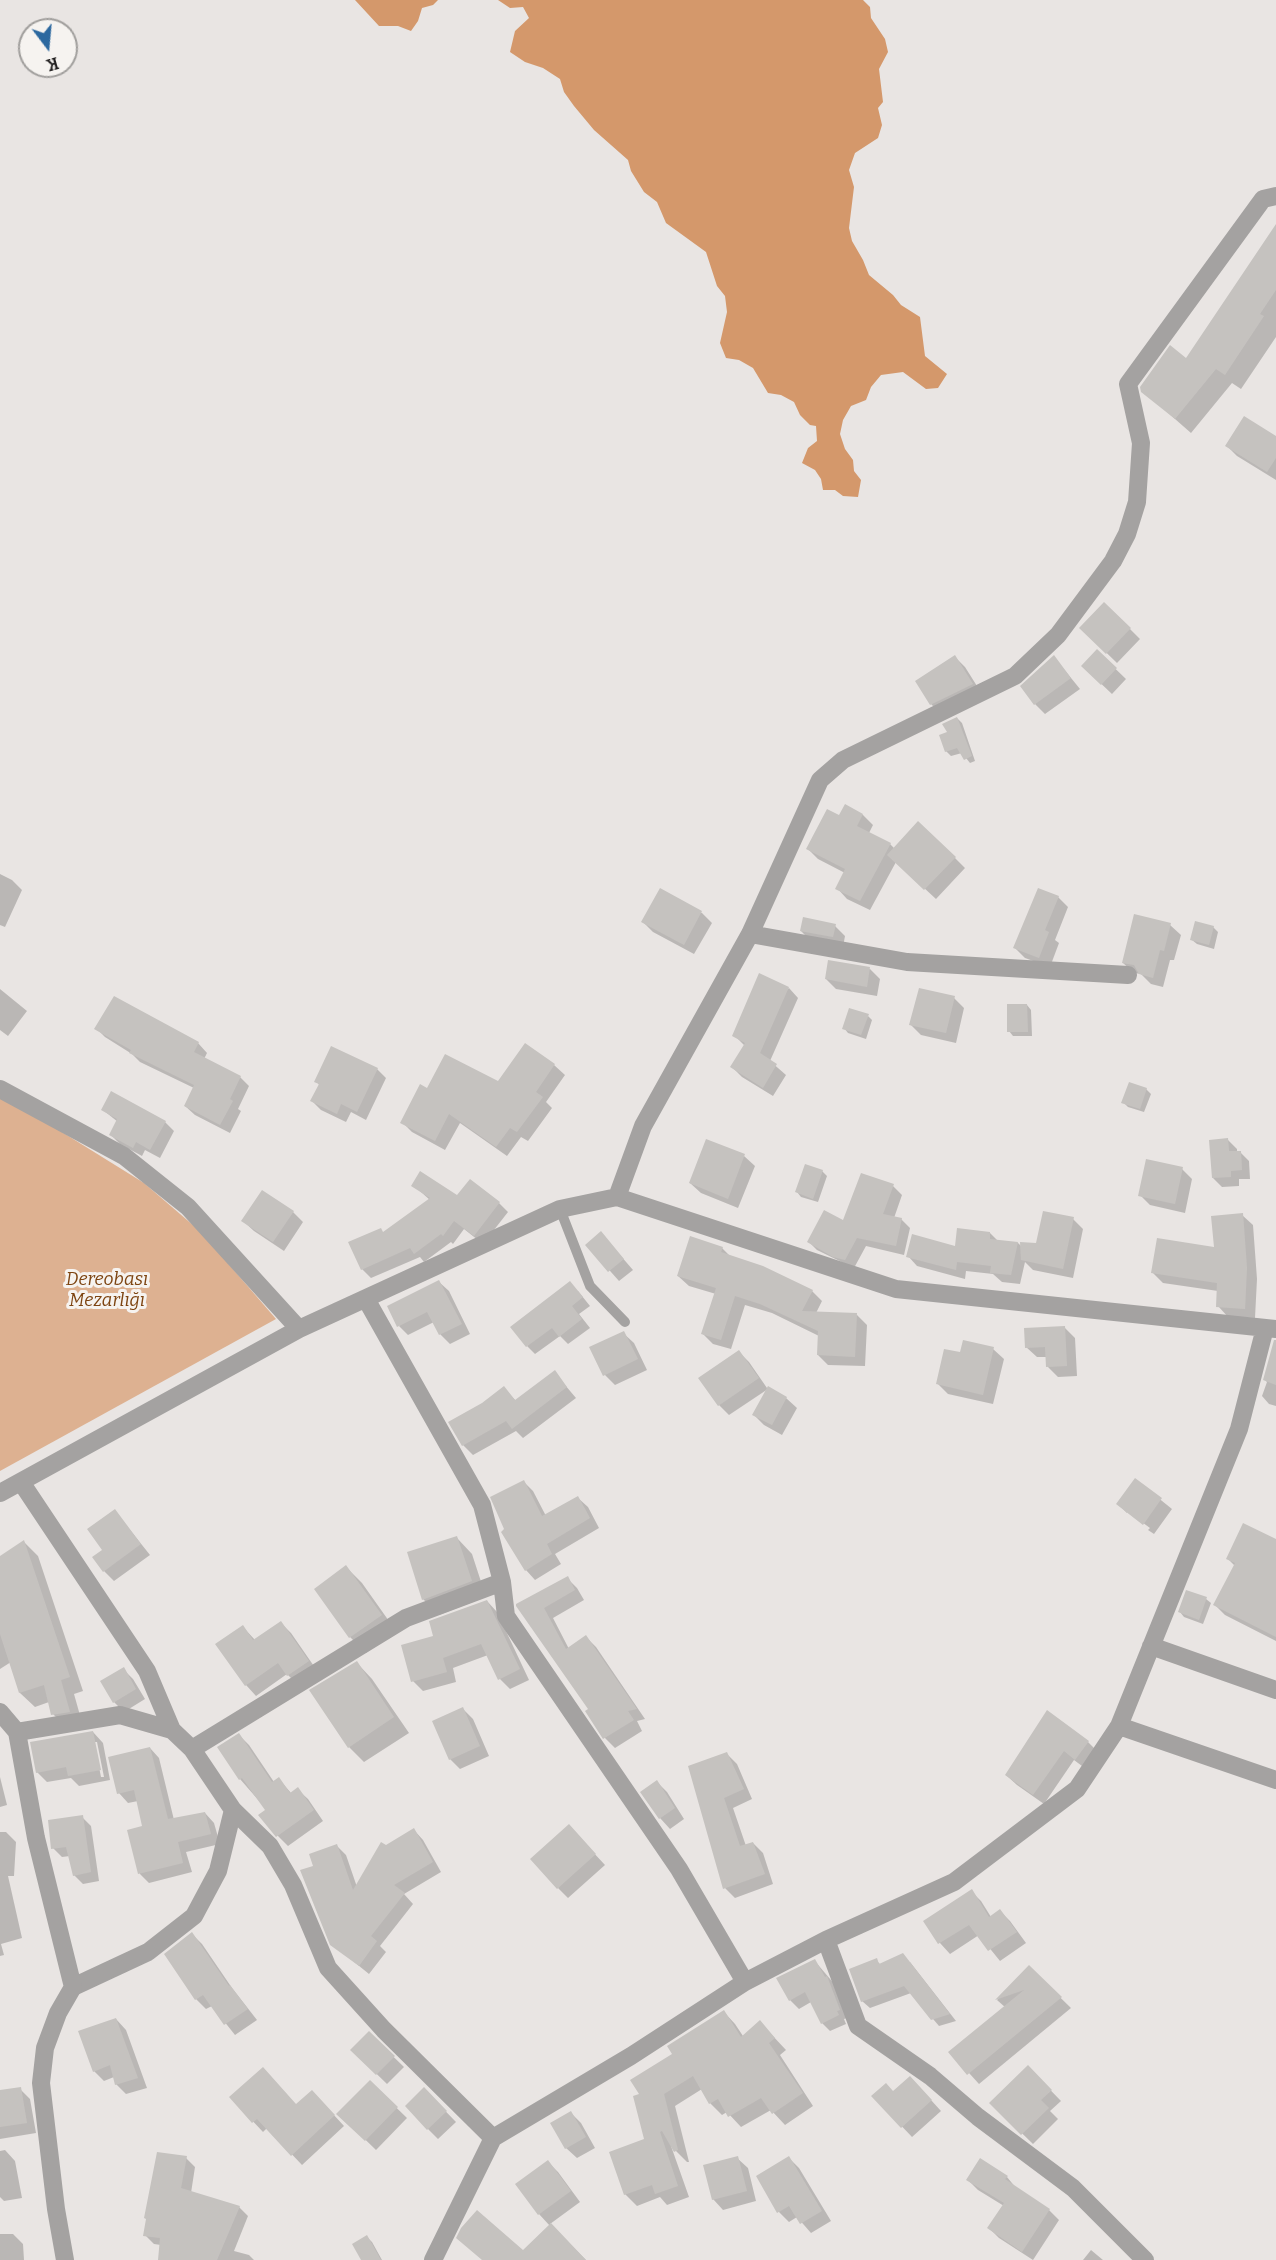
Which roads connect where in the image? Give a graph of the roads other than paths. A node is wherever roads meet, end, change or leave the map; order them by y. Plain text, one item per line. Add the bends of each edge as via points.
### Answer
1 (1276, 196) edge
2 (750, 934) junction
3 (1128, 975) dead end
4 (0, 1089) edge
5 (617, 1197) junction
6 (560, 1209) junction
7 (366, 1299) junction
8 (625, 1322) dead end
9 (1270, 1328) edge
10 (299, 1329) junction
11 (21, 1482) junction
12 (0, 1493) edge
13 (502, 1582) junction
14 (1151, 1646) junction
15 (1276, 1690) edge
16 (0, 1712) edge
17 (1119, 1726) junction
18 (172, 1730) junction
19 (17, 1732) junction
20 (192, 1749) junction
21 (1276, 1780) edge
22 (233, 1810) junction
23 (826, 1940) junction
24 (745, 1982) junction
25 (73, 1987) junction
26 (493, 2138) junction
27 (66, 2260) edge
28 (433, 2260) edge
29 (1145, 2260) edge

1 - 2 street via 1263,200 1128,384 1141,443 1137,502 1113,561 1058,635 1015,676 843,760 820,780
2 - 3 street via 907,962
2 - 5 street via 643,1126
4 - 10 street via 124,1156 188,1207
5 - 6 street
5 - 9 street via 896,1288
6 - 7 street
6 - 8 lane via 590,1286
7 - 10 street
7 - 13 street via 482,1505
9 - 14 street via 1239,1429
10 - 11 street
11 - 12 street
11 - 18 street via 147,1671
13 - 20 street via 406,1618
13 - 24 street via 507,1616 680,1869
14 - 15 street
14 - 17 street
16 - 19 street
17 - 21 street
17 - 23 street via 1077,1789 954,1882
18 - 19 street via 120,1715
18 - 20 street
19 - 25 street via 36,1838
20 - 22 street
22 - 25 street via 218,1871 195,1916 148,1952
22 - 26 street via 270,1846 293,1885 328,1968
23 - 24 street
23 - 29 street via 858,2026 930,2076 1073,2188
24 - 26 street
25 - 27 street via 45,2048 40,2083
26 - 28 street

